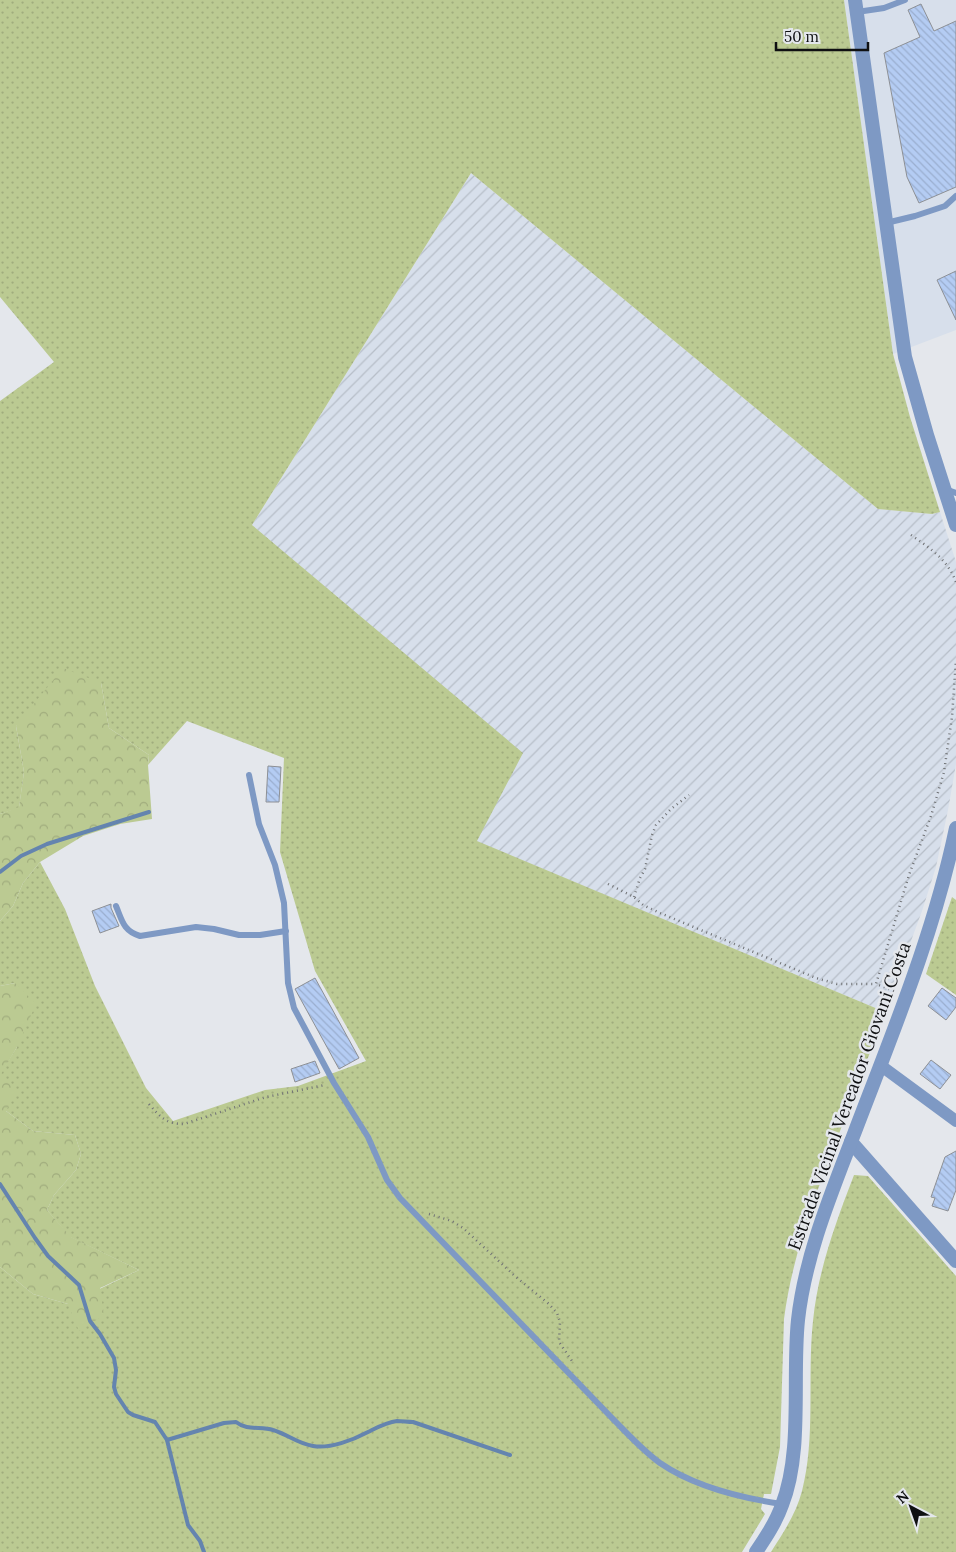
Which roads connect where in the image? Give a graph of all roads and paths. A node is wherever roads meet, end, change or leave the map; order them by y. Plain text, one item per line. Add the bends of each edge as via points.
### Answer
1 (905, 0) edge
2 (856, 6) edge
3 (956, 196) edge
4 (886, 223) junction
5 (950, 491) edge
6 (956, 526) edge
7 (911, 535) dead end
8 (956, 582) edge
9 (956, 660) edge
10 (249, 775) dead end
11 (689, 795) dead end
12 (956, 828) edge
13 (608, 884) dead end
14 (634, 897) junction
15 (116, 906) dead end
16 (286, 931) junction
17 (876, 984) junction
18 (904, 1002) junction
19 (880, 1065) junction
20 (334, 1083) junction
21 (149, 1104) dead end
22 (956, 1121) edge
23 (851, 1142) junction
24 (411, 1210) junction
25 (956, 1262) edge
26 (575, 1365) dead end
27 (782, 1504) junction
28 (756, 1552) edge

1 - 2 lane via 884,8
2 - 4 street
3 - 4 lane via 945,206
4 - 5 street via 905,357 922,421
5 - 6 street
7 - 8 path via 942,559
9 - 17 path via 944,772
10 - 16 lane via 259,824 275,865 284,903
11 - 14 path via 656,825
12 - 18 street, Estrada Vicinal Vereador Giovani Costa via 934,913
13 - 14 path
14 - 17 path via 643,905 822,980 837,984
15 - 16 lane via 124,926 140,936 196,927 240,935
16 - 20 lane via 288,983 294,1008
17 - 18 path via 893,991
18 - 19 street, Estrada Vicinal Vereador Giovani Costa
19 - 22 street
19 - 23 street, Estrada Vicinal Vereador Giovani Costa
20 - 21 path via 266,1097 184,1124 173,1124 161,1118
20 - 24 lane via 368,1137 387,1180
23 - 25 street
23 - 27 street, Estrada Vicinal Vereador Giovani Costa via 812,1250 801,1302 794,1448
24 - 26 path via 452,1220 549,1304 560,1322 559,1342
24 - 27 lane via 645,1451 673,1471 700,1483
27 - 28 street, Estrada Vicinal Vereador Giovani Costa

